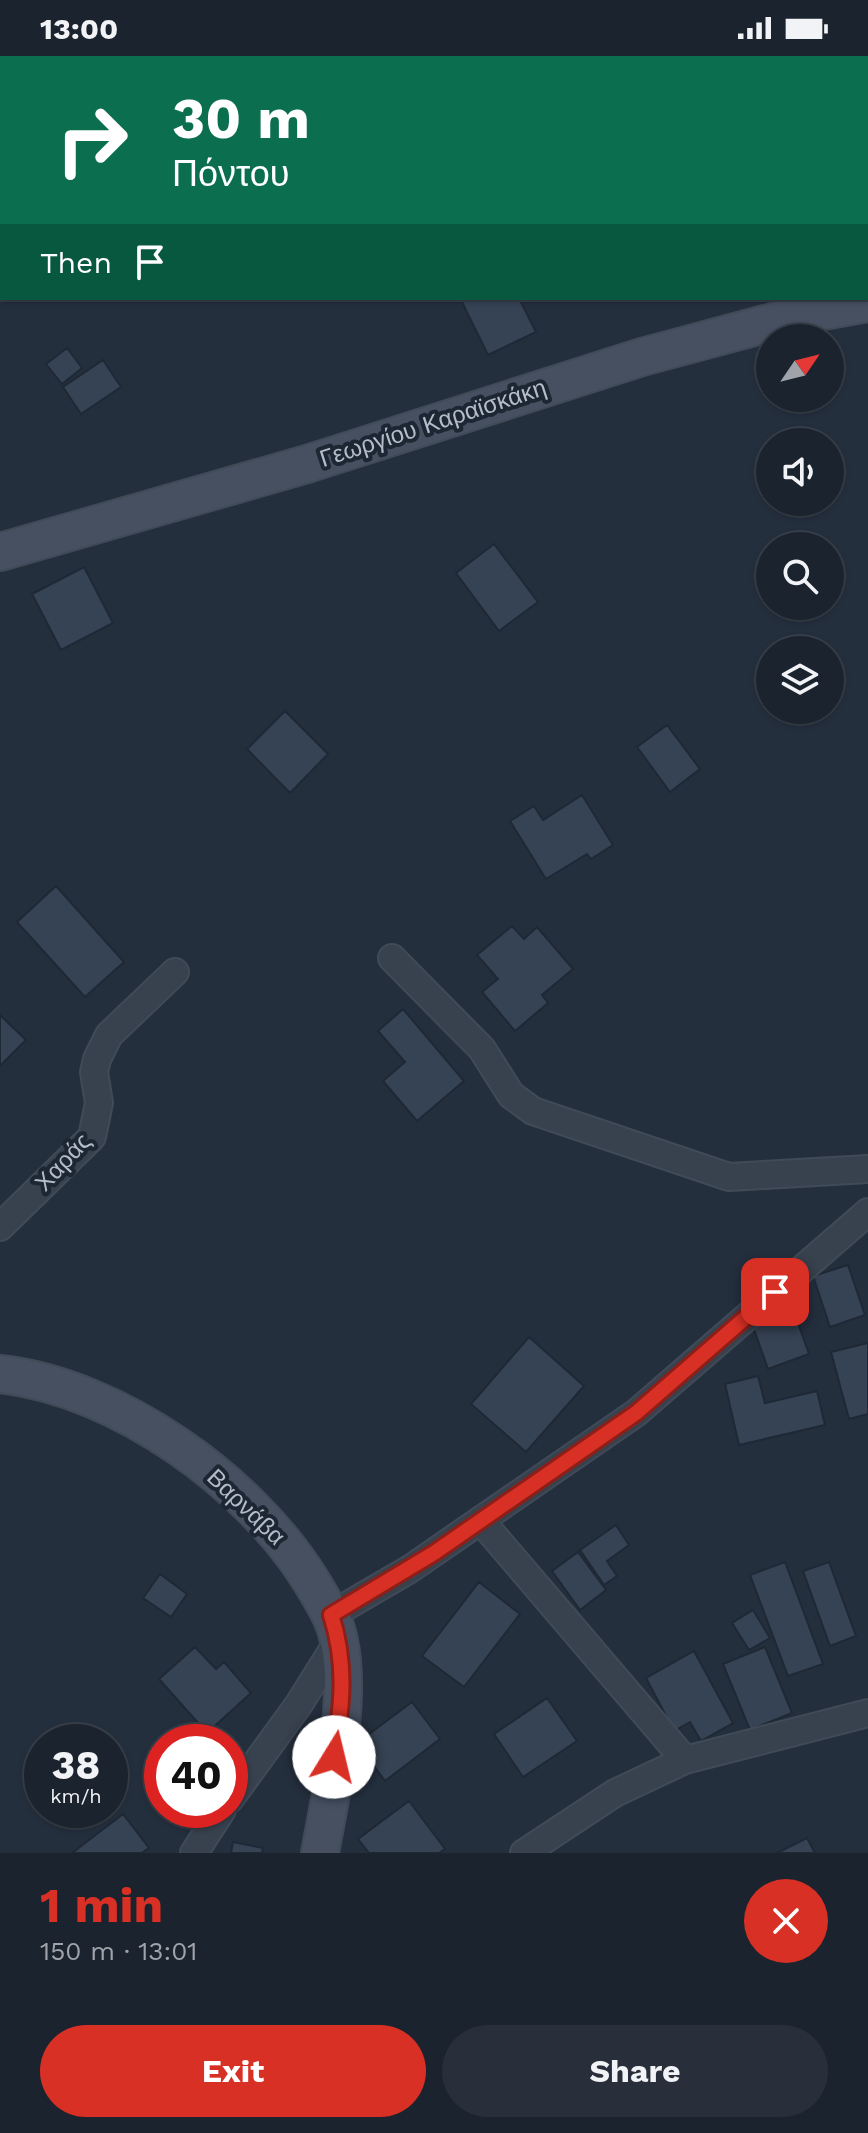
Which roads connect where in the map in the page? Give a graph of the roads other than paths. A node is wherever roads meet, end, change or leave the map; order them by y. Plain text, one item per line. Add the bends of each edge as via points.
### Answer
1 (868, 303) edge
2 (0, 552) edge
3 (392, 958) dead end
4 (175, 972) dead end
5 (868, 1169) edge
6 (868, 1212) edge
7 (0, 1227) edge
8 (0, 1374) edge
9 (481, 1521) junction
10 (335, 1627) junction
11 (868, 1713) edge
12 (685, 1760) junction
13 (248, 1774) edge
14 (210, 1828) edge
15 (194, 1853) edge
16 (320, 1853) edge
17 (524, 1853) edge

1 - 2 main road, Γεωργίου Καραϊσκάκη via 795,316 642,357 307,464
3 - 5 street via 482,1049 511,1095 533,1111 729,1177
4 - 7 street, Χαράς via 109,1035 94,1072 99,1103 92,1137
6 - 9 street via 636,1413
8 - 10 main road, Βαρνάβα via 59,1386 104,1405 217,1475 271,1525
9 - 10 street
9 - 12 street
10 - 13 street via 299,1704
10 - 16 main road via 343,1705
11 - 12 street
12 - 17 street via 615,1793
14 - 15 street

